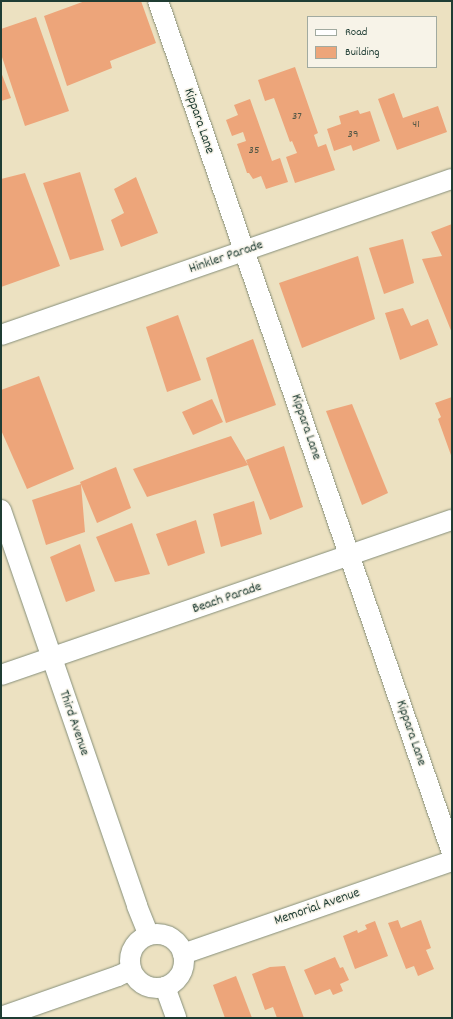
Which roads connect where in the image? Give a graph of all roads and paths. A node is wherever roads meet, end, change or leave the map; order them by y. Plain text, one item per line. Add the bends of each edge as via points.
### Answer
1 (158, 1) edge
2 (452, 179) edge
3 (244, 250) junction
4 (1, 335) edge
5 (1, 510) edge
6 (452, 520) edge
7 (350, 556) junction
8 (52, 657) junction
9 (1, 675) edge
10 (452, 853) edge
11 (452, 861) edge
12 (148, 935) junction
13 (183, 954) junction
14 (130, 970) junction
15 (165, 988) junction
16 (1, 1017) edge
17 (176, 1018) edge

1 - 3 street, Kippara Lane
2 - 3 street, Hinkler Parade
3 - 4 street, Hinkler Parade
3 - 7 street, Kippara Lane
5 - 8 street, Third Avenue
6 - 7 street, Beach Parade
7 - 8 street, Beach Parade
7 - 10 street, Kippara Lane
8 - 9 street, Beach Parade
8 - 12 street, Third Avenue
11 - 13 street, Memorial Avenue
12 - 13 street via 166,935 180,945
12 - 14 street via 132,949
13 - 15 street via 185,962 179,978
14 - 15 street via 134,977 148,987
14 - 16 street
15 - 17 street

